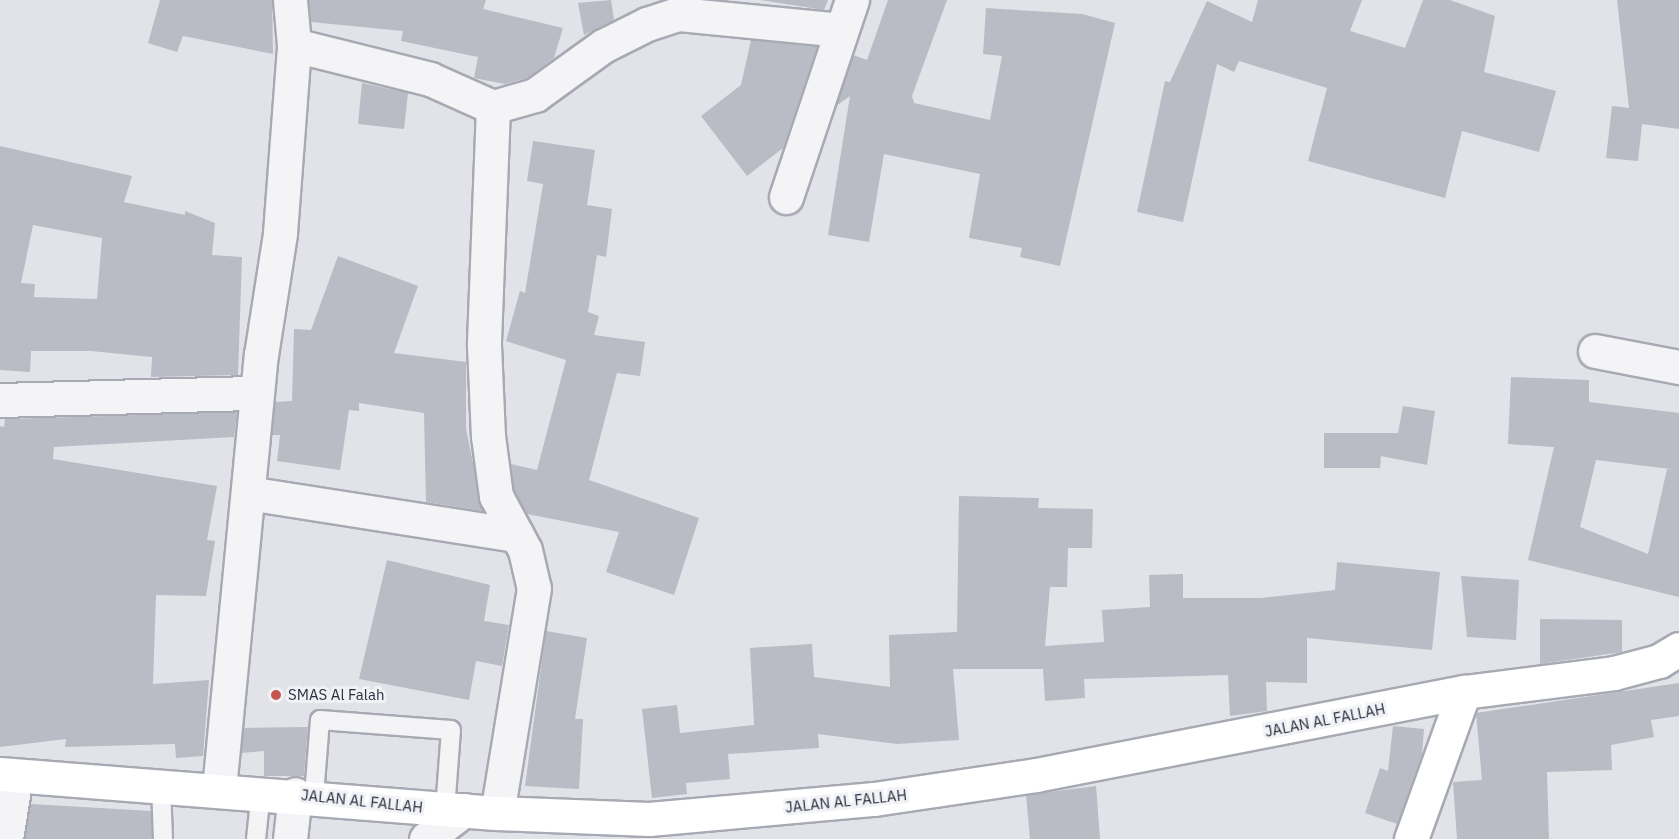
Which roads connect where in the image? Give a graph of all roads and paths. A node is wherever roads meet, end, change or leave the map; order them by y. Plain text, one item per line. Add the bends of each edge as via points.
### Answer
1 (290, 0) edge
2 (709, 7) edge
3 (846, 15) edge
4 (294, 45) junction
5 (493, 107) junction
6 (786, 197) dead end
7 (1594, 351) dead end
8 (1679, 367) edge
9 (257, 393) junction
10 (0, 400) edge
11 (248, 492) junction
12 (517, 535) junction
13 (1672, 661) edge
14 (1464, 692) junction
15 (8, 775) edge
16 (161, 785) junction
17 (219, 789) junction
18 (261, 792) junction
19 (304, 795) junction
20 (454, 810) junction
21 (497, 813) junction
22 (649, 829) edge
23 (6, 839) edge
24 (163, 839) edge
25 (256, 839) edge
26 (290, 839) edge
27 (426, 839) edge
28 (1411, 839) edge

1 - 4 street
2 - 3 street
2 - 5 street via 647,24 603,46 535,95
3 - 6 street
4 - 5 street via 430,79
4 - 9 street via 280,233
5 - 12 street via 484,345 488,436 496,496
7 - 8 street
9 - 10 street
9 - 11 street
11 - 12 street
11 - 17 street
12 - 21 street via 527,557 533,607
13 - 14 street, JALAN AL FALLAH via 1614,673
14 - 22 street, JALAN AL FALLAH via 1036,776
14 - 28 street
15 - 16 street, JALAN AL FALLAH
15 - 23 street
16 - 17 street, JALAN AL FALLAH
16 - 24 lane
17 - 18 street, JALAN AL FALLAH
18 - 19 street, JALAN AL FALLAH
18 - 25 lane
19 - 20 street, JALAN AL FALLAH
19 - 20 lane via 320,720 451,730
19 - 26 street
20 - 21 street, JALAN AL FALLAH
20 - 27 street
21 - 22 street, JALAN AL FALLAH

